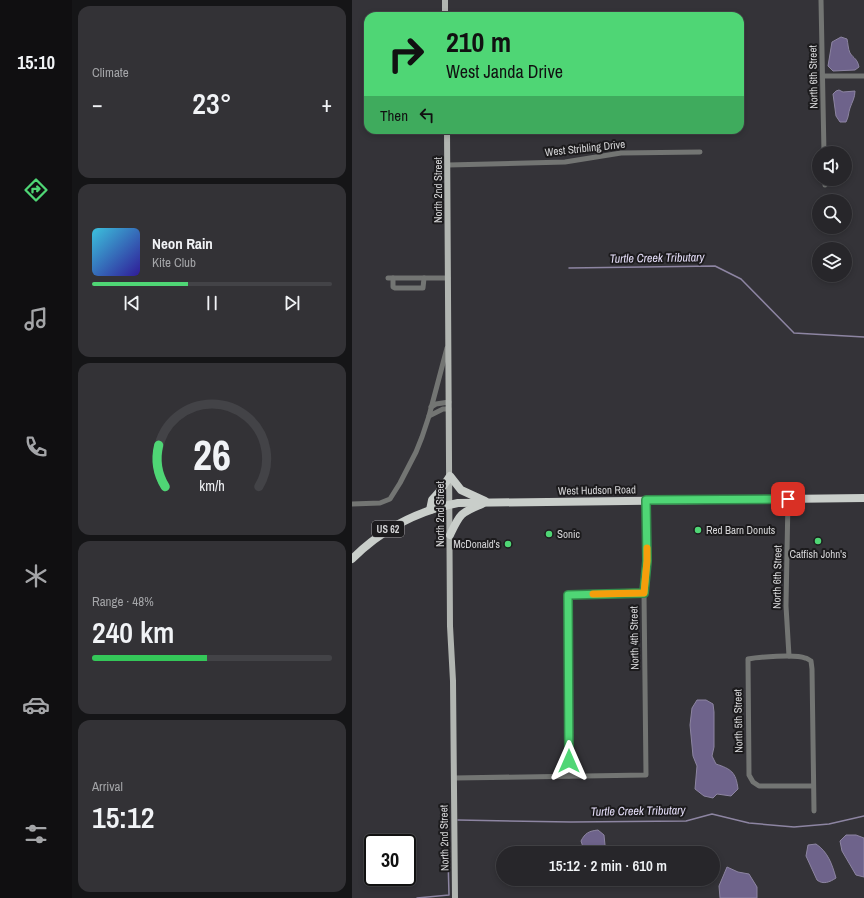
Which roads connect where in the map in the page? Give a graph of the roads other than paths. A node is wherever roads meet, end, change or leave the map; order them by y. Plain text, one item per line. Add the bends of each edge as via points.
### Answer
1 (445, 0) edge
2 (821, 0) edge
3 (445, 12) edge
4 (824, 76) junction
5 (864, 76) edge
6 (448, 134) edge
7 (824, 146) edge
8 (700, 152) dead end
9 (448, 165) junction
10 (424, 278) junction
11 (448, 278) junction
12 (448, 343) junction
13 (449, 402) junction
14 (431, 407) junction
15 (449, 409) junction
16 (429, 416) junction
17 (450, 476) junction
18 (864, 498) edge
19 (788, 499) junction
20 (646, 500) junction
21 (486, 502) junction
22 (352, 504) edge
23 (450, 504) junction
24 (430, 510) junction
25 (450, 535) junction
26 (352, 559) edge
27 (644, 593) junction
28 (789, 656) junction
29 (569, 776) junction
30 (454, 778) junction
31 (813, 786) junction
32 (814, 811) dead end
33 (450, 898) edge
34 (455, 898) edge

1 - 3 main road
2 - 4 street, North 6th Street
4 - 5 street
4 - 7 street, North 6th Street
6 - 9 main road, North 2nd Street
8 - 9 street, West Stribling Drive via 621,153 565,162
9 - 11 main road, North 2nd Street
10 - 10 street via 390,278 395,288 423,288
10 - 11 street
11 - 12 main road, North 2nd Street
12 - 13 main road, North 2nd Street
12 - 14 street
13 - 14 street
13 - 15 main road, North 2nd Street
14 - 16 street
15 - 16 street
15 - 17 main road, North 2nd Street
16 - 22 street via 416,452 390,499 380,503
17 - 21 highway via 461,490
17 - 23 main road, North 2nd Street
17 - 24 highway via 432,500
18 - 19 highway, West Hudson Road
19 - 20 highway, West Hudson Road
19 - 28 street, North 6th Street via 786,606
20 - 21 highway, West Hudson Road
20 - 27 street, North 4th Street via 647,561
21 - 23 highway, West Hudson Road
21 - 25 highway via 464,511
23 - 24 highway, US 62
23 - 25 main road, North 2nd Street
24 - 26 highway, US 62 via 384,531
25 - 30 main road, North 2nd Street
27 - 29 street via 568,595
27 - 29 street, North 4th Street via 646,775
28 - 31 street via 805,657 811,661
28 - 31 street, North 5th Street via 748,659 749,775 759,786
29 - 30 street
30 - 34 main road, North 2nd Street
31 - 32 street
33 - 34 street

